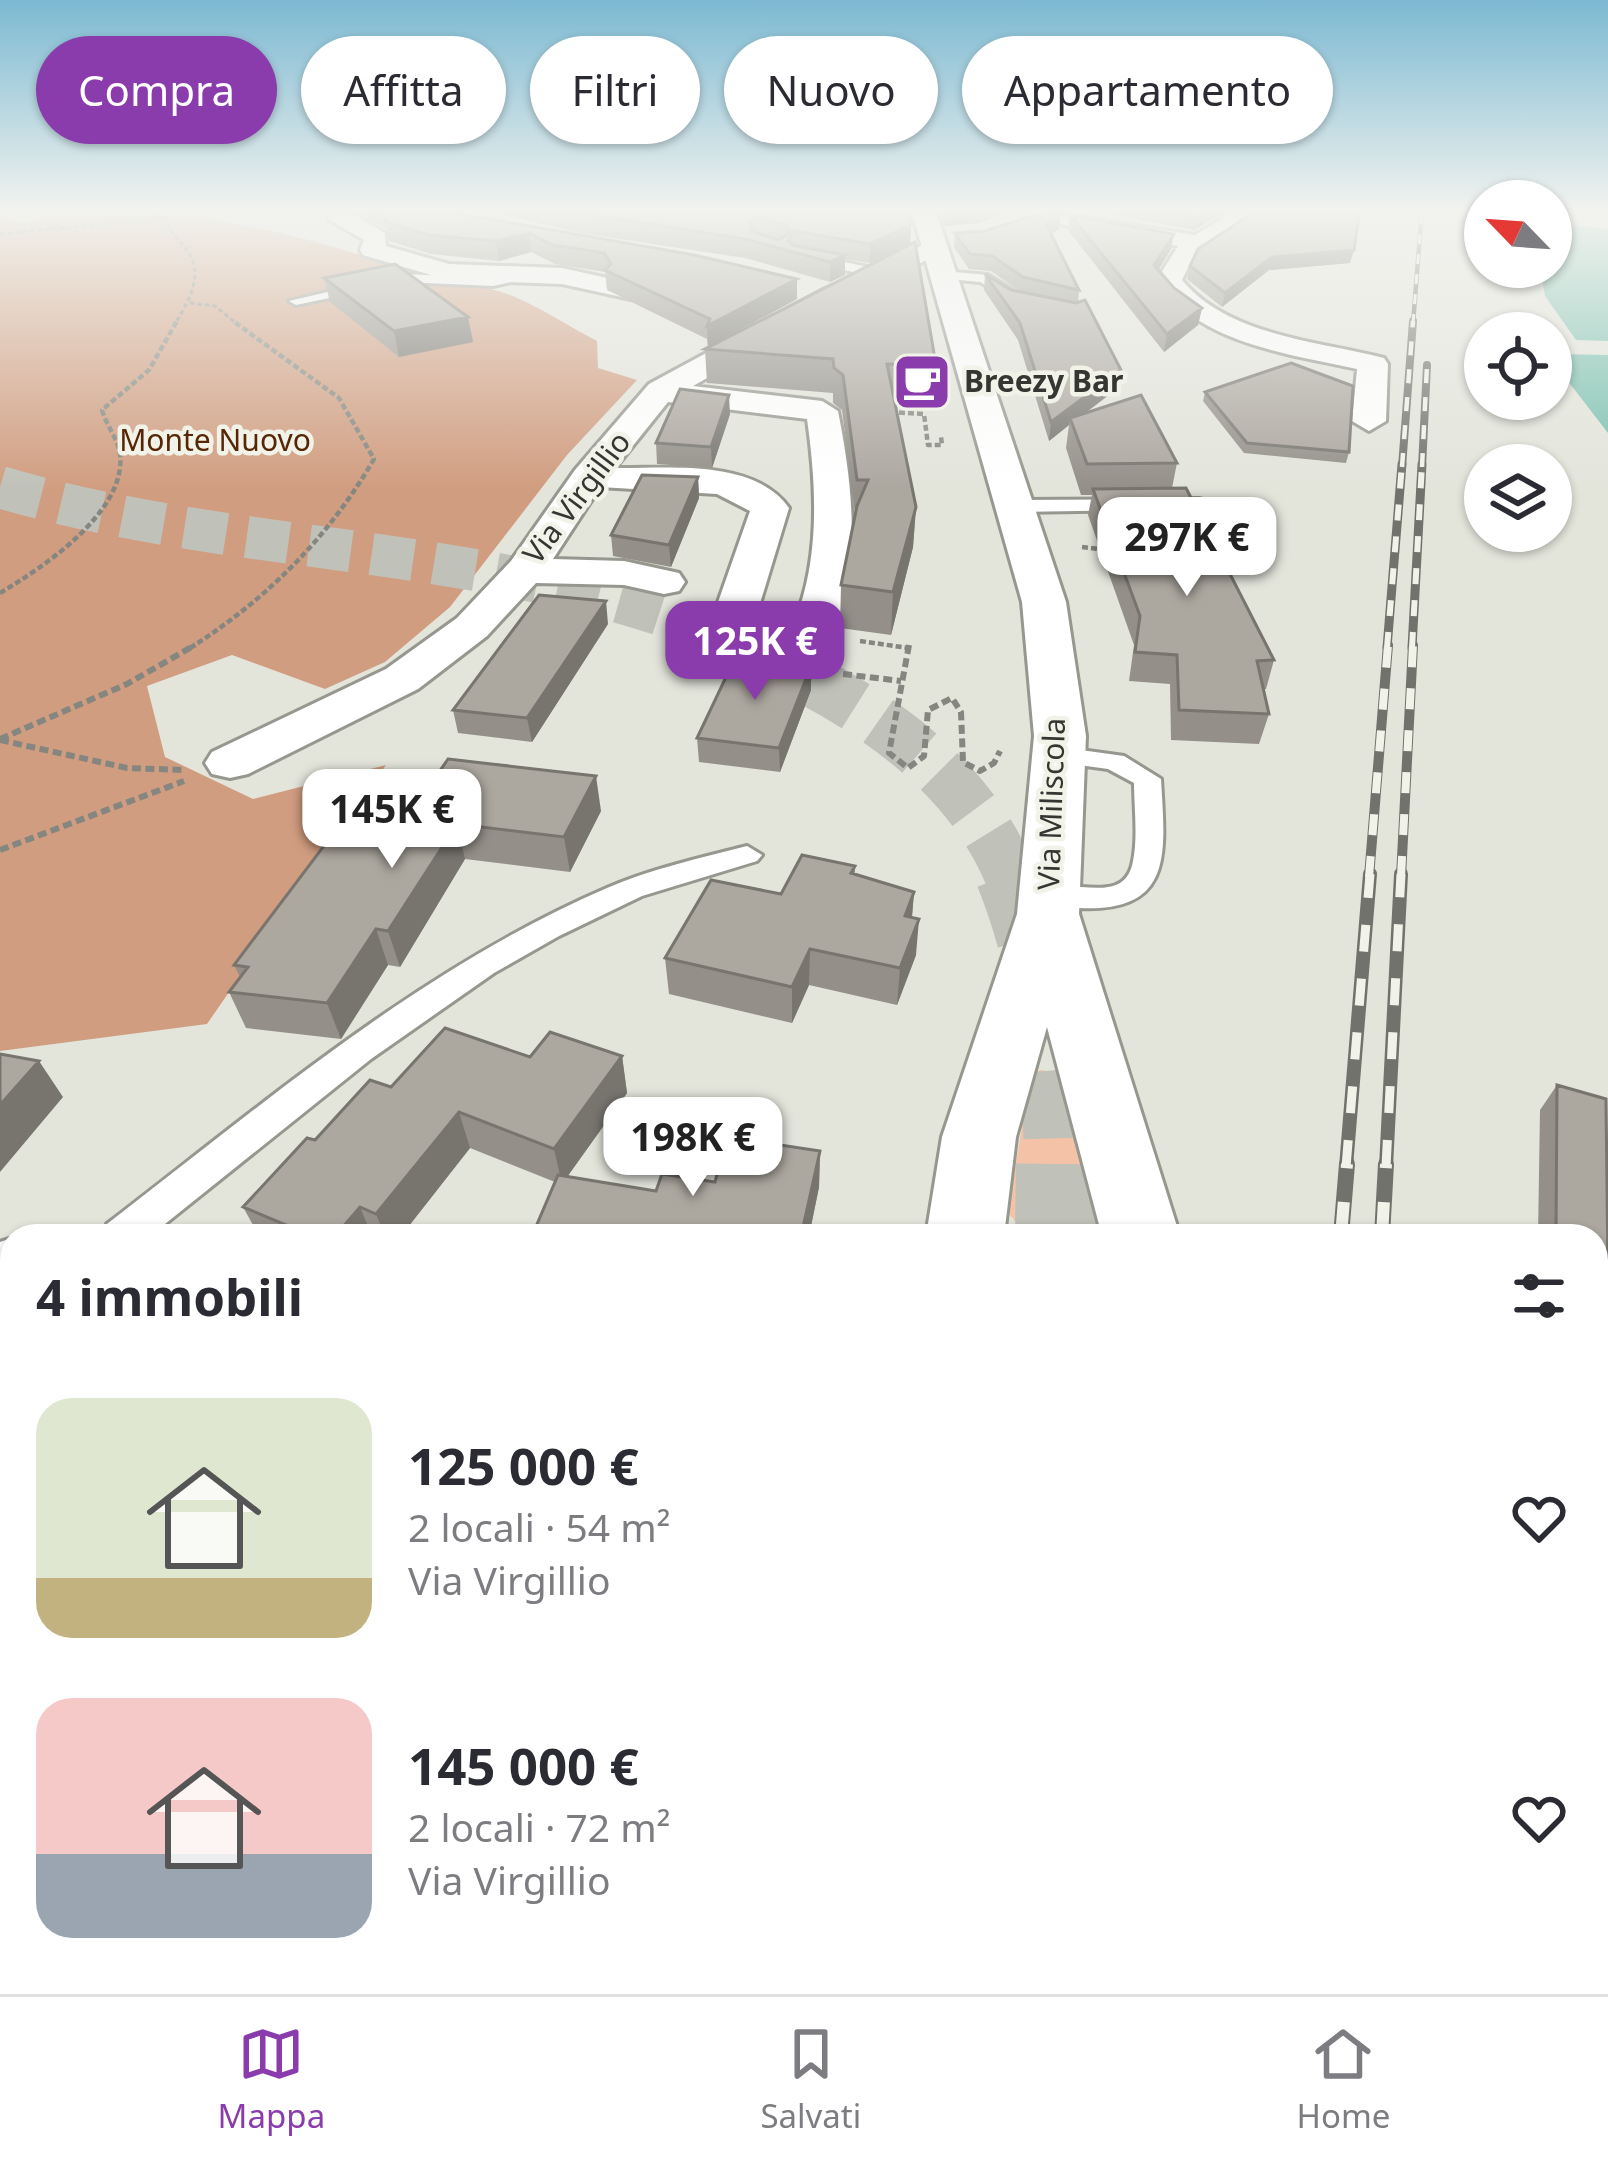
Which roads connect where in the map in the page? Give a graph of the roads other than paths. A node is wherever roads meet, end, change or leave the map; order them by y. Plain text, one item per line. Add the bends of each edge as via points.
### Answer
1 (821, 302) edge
2 (954, 302) edge
3 (1030, 302) edge
4 (1183, 302) edge
5 (1035, 303) edge
6 (660, 391) junction
7 (1369, 421) dead end
8 (588, 478) junction
9 (1199, 505) edge
10 (1015, 506) junction
11 (524, 570) junction
12 (664, 582) dead end
13 (1059, 745) junction
14 (220, 767) road end
15 (747, 855) dead end
16 (1049, 905) junction
17 (1132, 1202) edge
18 (136, 1224) edge
19 (976, 1224) edge
20 (1102, 1224) edge

1 - 6 street, Via Virgillio
2 - 10 street, Via Miliscola
3 - 5 lane
4 - 7 street via 1233,328 1373,364
6 - 8 street, Via Virgillio
6 - 8 street via 822,411 836,514 833,560 813,637 793,668 736,656 725,645 770,508 756,493
8 - 11 street, Via Virgillio
9 - 10 lane
10 - 13 street, Via Miliscola via 1044,602
11 - 12 street
11 - 14 street, Via Virgillio via 472,627 402,679
13 - 16 street, Via Miliscola
13 - 16 lane via 1147,779 1150,866 1138,884 1105,902
15 - 18 lane via 620,894 459,980
16 - 17 street, Via Miliscola
16 - 19 street, Via Miliscola via 980,1137
17 - 20 street

